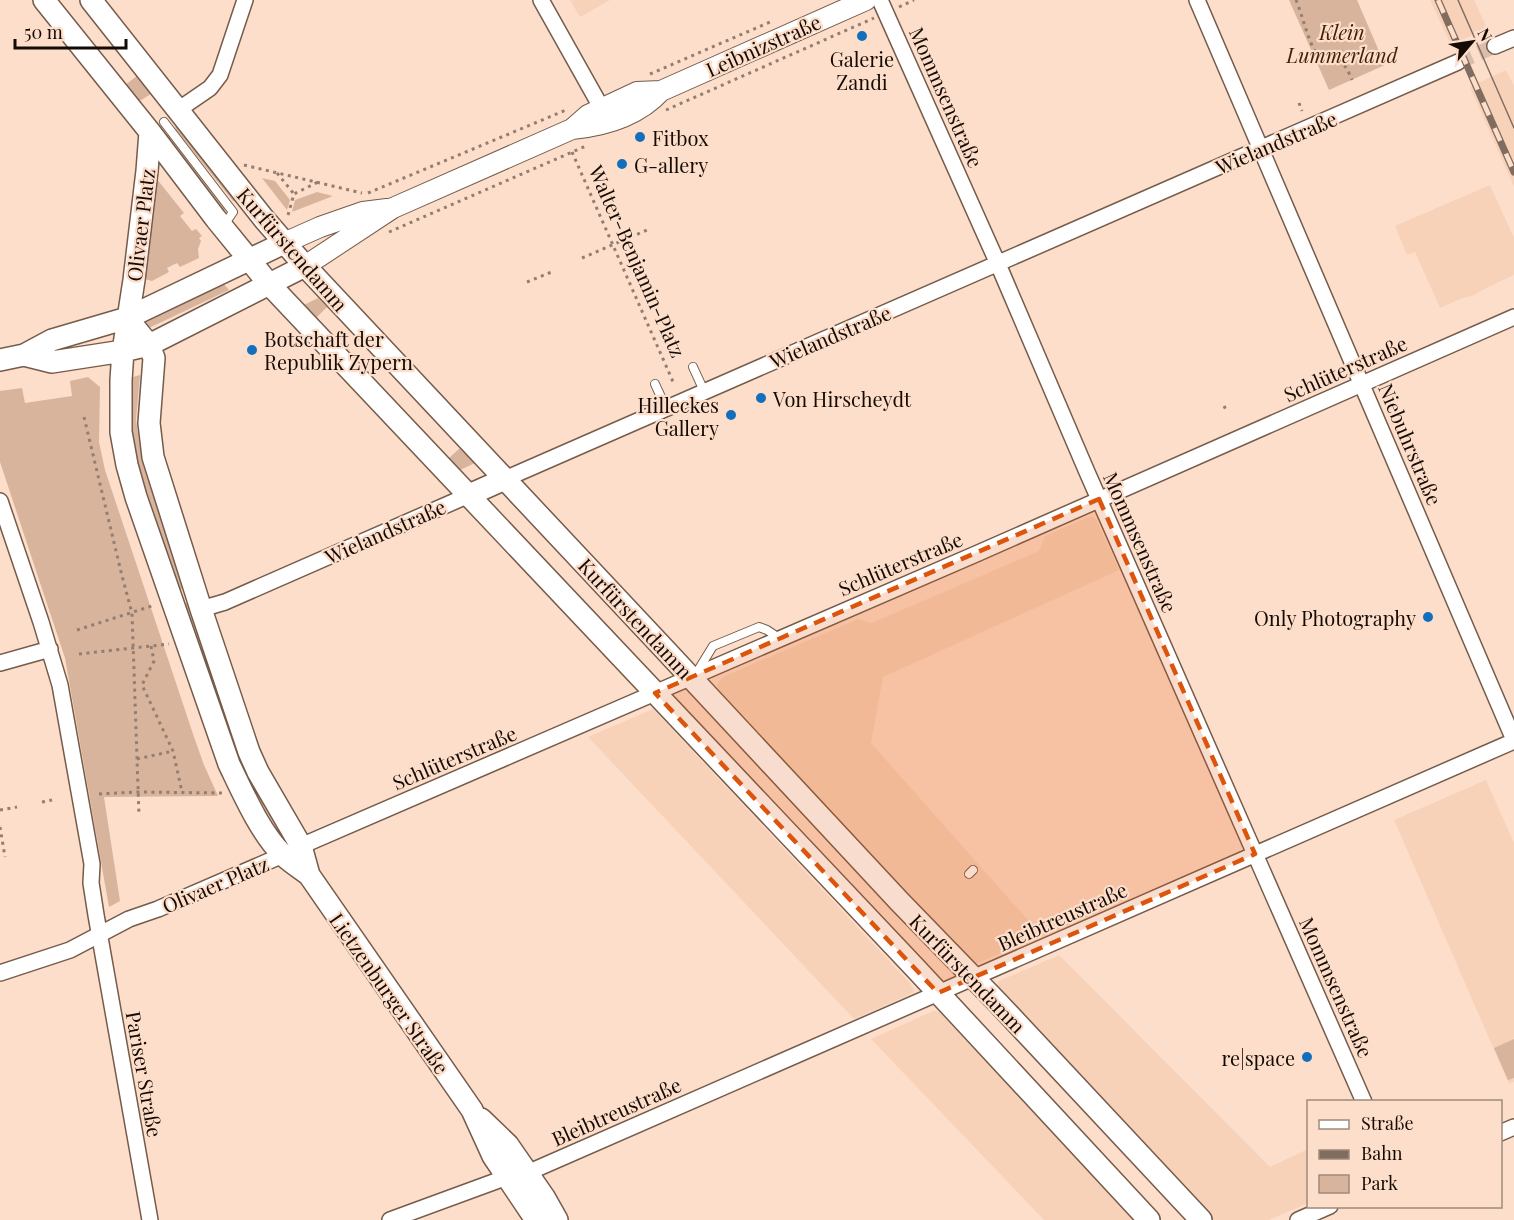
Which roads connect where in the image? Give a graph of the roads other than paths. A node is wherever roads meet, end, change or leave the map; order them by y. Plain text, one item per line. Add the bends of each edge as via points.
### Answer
1 (44, 0) edge
2 (91, 0) edge
3 (245, 0) edge
4 (541, 0) edge
5 (866, 0) edge
6 (880, 0) edge
7 (1197, 0) edge
8 (1514, 38) edge
9 (1495, 46) tunnel mouth
10 (1458, 62) tunnel mouth
11 (605, 115) junction
12 (164, 121) junction
13 (1260, 148) junction
14 (393, 208) junction
15 (235, 213) junction
16 (284, 243) junction
17 (248, 259) junction
18 (998, 264) junction
19 (305, 266) junction
20 (269, 284) junction
21 (1514, 317) edge
22 (128, 318) junction
23 (149, 345) junction
24 (123, 351) junction
25 (24, 355) junction
26 (0, 360) edge
27 (693, 367) dead end
28 (655, 384) dead end
29 (1362, 384) junction
30 (704, 391) junction
31 (666, 408) junction
32 (505, 479) junction
33 (469, 495) junction
34 (1099, 498) junction
35 (0, 501) edge
36 (201, 609) junction
37 (50, 649) junction
38 (0, 663) edge
39 (693, 676) junction
40 (655, 693) junction
41 (1514, 741) edge
42 (292, 850) junction
43 (1255, 854) junction
44 (99, 935) junction
45 (0, 973) edge
46 (973, 978) junction
47 (938, 993) junction
48 (1364, 1100) edge
49 (472, 1110) junction
50 (527, 1173) junction
51 (506, 1175) junction
52 (1325, 1208) edge
53 (150, 1220) edge
54 (390, 1220) edge
55 (536, 1220) edge
56 (557, 1220) edge
57 (1149, 1220) edge
58 (1201, 1220) edge
59 (1298, 1220) edge

1 - 12 main road, Kurfürstendamm
2 - 12 main road, Kurfürstendamm
3 - 12 street via 220,75 210,88
4 - 11 street
5 - 11 street, Leibnizstraße via 661,91 643,107
6 - 18 street, Mommsenstraße
7 - 13 street, Niebuhrstraße
8 - 9 street
10 - 13 street, Wielandstraße
11 - 14 street, Leibnizstraße via 598,126 572,129
12 - 15 main road, Kurfürstendamm
12 - 15 main road, Kurfürstendamm
12 - 22 main road, Olivaer Platz via 147,171
13 - 18 street, Wielandstraße
13 - 29 street, Niebuhrstraße
14 - 16 street, Leibnizstraße via 363,212
14 - 19 street, Leibnizstraße
15 - 16 main road, Kurfürstendamm
15 - 17 main road, Kurfürstendamm
16 - 17 main road, Leibnizstraße
16 - 19 main road, Kurfürstendamm
17 - 20 main road, Kurfürstendamm
17 - 22 main road, Olivaer Platz
18 - 30 street, Wielandstraße
18 - 34 street, Mommsenstraße
19 - 20 main road, Leibnizstraße
19 - 32 main road, Kurfürstendamm
20 - 23 main road, Olivaer Platz
20 - 33 main road, Kurfürstendamm
21 - 29 street, Schlüterstraße
22 - 23 main road
22 - 24 main road, Olivaer Platz
22 - 25 main road, Olivaer Platz via 52,340
23 - 24 main road, Olivaer Platz
23 - 36 main road via 154,358 149,423 153,456
24 - 25 main road, Olivaer Platz via 52,362
24 - 42 main road, Olivaer Platz via 121,432 136,497 229,764 262,827
25 - 26 main road, Olivaer Platz
27 - 30 lane
28 - 31 lane, Walter-Benjamin-Platz
29 - 34 street, Schlüterstraße
29 - 41 street, Niebuhrstraße
30 - 31 street, Wielandstraße
31 - 32 street, Wielandstraße
32 - 33 main road, Wielandstraße
32 - 39 main road, Kurfürstendamm
33 - 36 street, Wielandstraße
33 - 40 main road, Kurfürstendamm
34 - 39 street, Schlüterstraße
34 - 43 street, Mommsenstraße
35 - 37 street
36 - 42 main road via 249,752
37 - 38 street
37 - 44 street via 92,864
39 - 40 street, Schlüterstraße
39 - 46 main road, Kurfürstendamm
40 - 42 street, Schlüterstraße
40 - 47 main road, Kurfürstendamm
41 - 43 street, Bleibtreustraße
42 - 44 street, Olivaer Platz
42 - 49 main road, Lietzenburger Straße
43 - 46 street, Bleibtreustraße
43 - 48 street, Mommsenstraße
44 - 45 street, Olivaer Platz via 70,950
44 - 53 street, Pariser Straße
46 - 47 street, Bleibtreustraße
46 - 58 main road, Kurfürstendamm
47 - 50 street, Bleibtreustraße
47 - 57 main road, Kurfürstendamm
49 - 50 main road, Lietzenburger Straße via 508,1145
49 - 51 main road, Lietzenburger Straße
50 - 56 main road, Lietzenburger Straße
51 - 54 street
51 - 55 main road, Lietzenburger Straße
52 - 59 street

